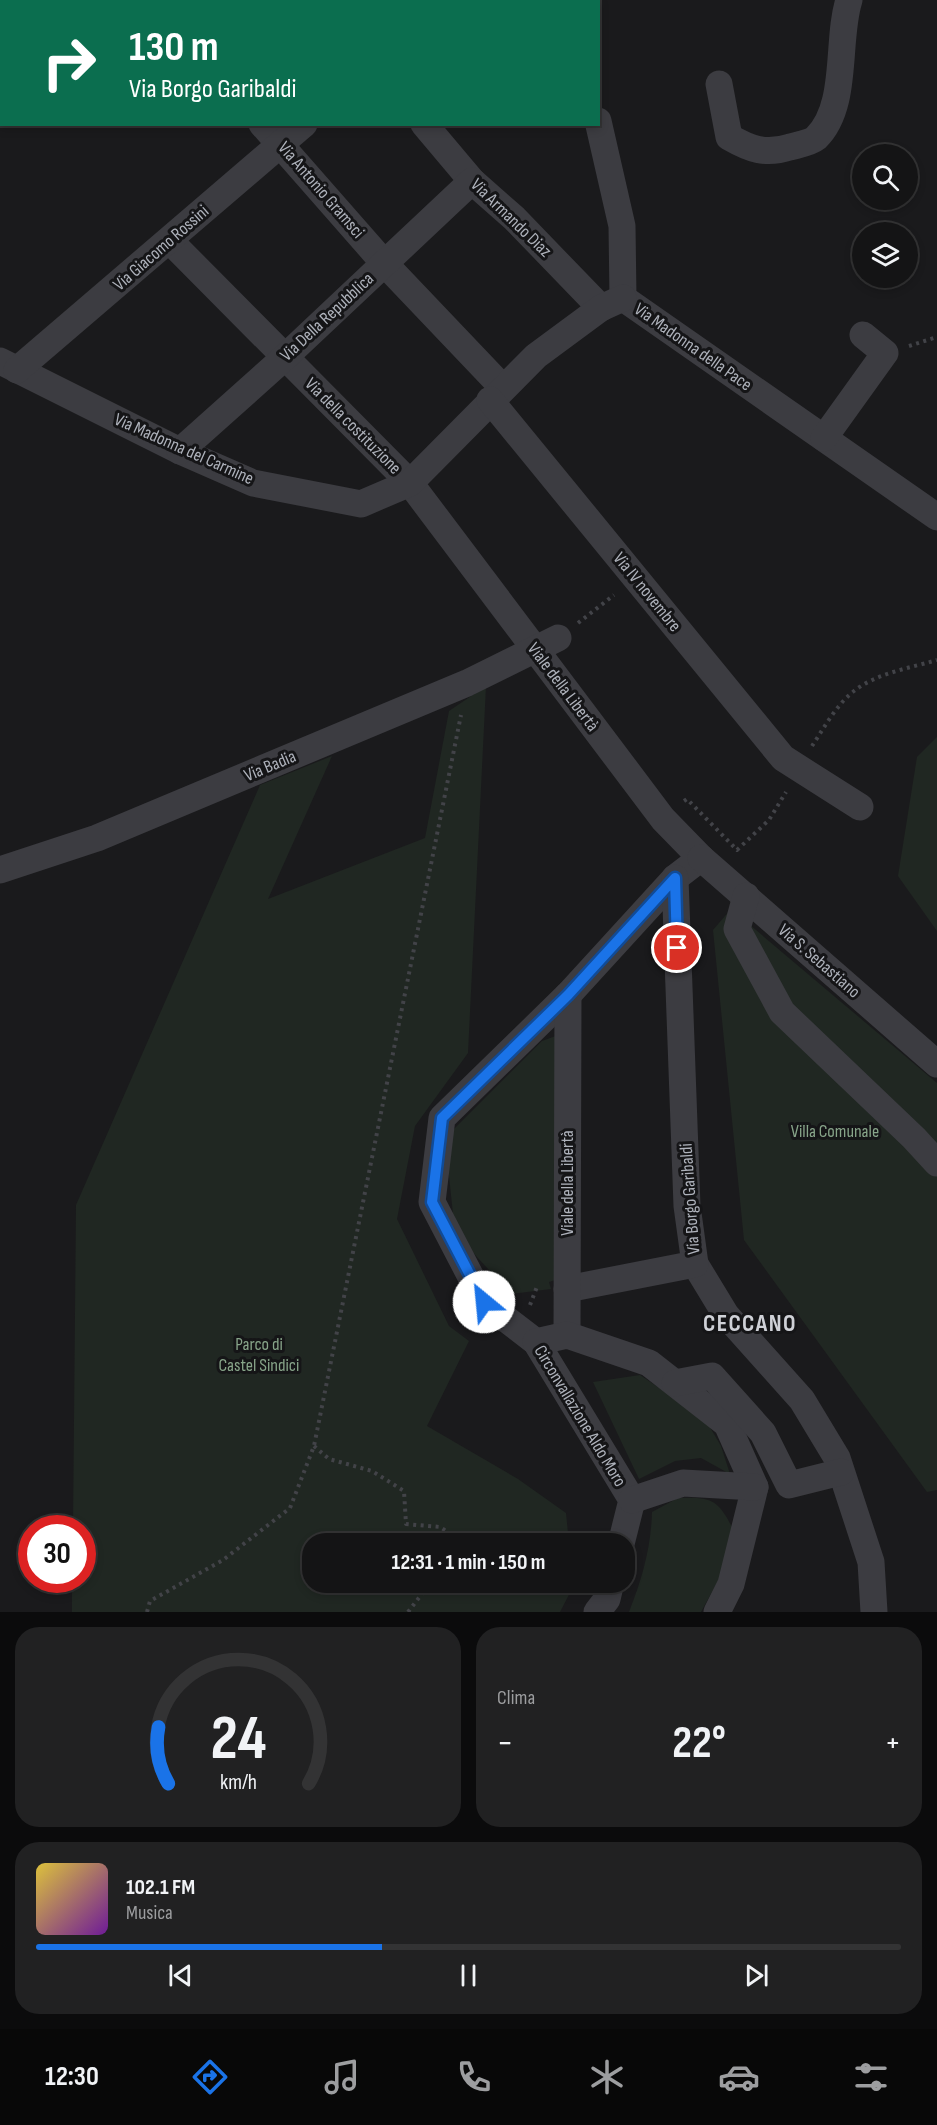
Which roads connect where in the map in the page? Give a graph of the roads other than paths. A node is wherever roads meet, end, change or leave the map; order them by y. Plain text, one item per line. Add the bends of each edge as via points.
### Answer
1 (849, 0) edge
2 (719, 84) dead end
3 (264, 126) edge
4 (302, 126) edge
5 (426, 126) edge
6 (599, 126) edge
7 (281, 143) junction
8 (472, 181) junction
9 (170, 241) junction
10 (384, 263) junction
11 (612, 303) junction
12 (863, 335) dead end
13 (284, 358) junction
14 (9, 366) edge
15 (496, 394) junction
16 (824, 438) junction
17 (180, 451) junction
18 (410, 483) junction
19 (937, 517) edge
20 (546, 644) junction
21 (860, 807) dead end
22 (701, 858) junction
23 (0, 870) edge
24 (675, 878) junction
25 (746, 896) junction
26 (568, 995) junction
27 (937, 1064) edge
28 (937, 1163) edge
29 (695, 1264) junction
30 (567, 1289) junction
31 (567, 1335) junction
32 (536, 1342) junction
33 (675, 1383) junction
34 (841, 1472) junction
35 (755, 1487) junction
36 (632, 1500) junction
37 (624, 1533) edge
38 (608, 1593) edge
39 (597, 1612) edge
40 (717, 1612) edge
41 (874, 1612) edge

1 - 2 street via 836,89 828,120 815,140 782,150 751,150 729,137
3 - 7 street, Via Antonio Gramsci
4 - 7 street, Via Giacomo Rossini
5 - 8 street, Via Armando Diaz
6 - 11 street via 622,226
7 - 9 street, Via Giacomo Rossini
7 - 10 street, Via Antonio Gramsci
8 - 10 street, Via Della Repubblica
8 - 11 street, Via Armando Diaz
9 - 13 street, Via della costituzione
9 - 14 street, Via Giacomo Rossini
10 - 13 street, Via Della Repubblica
10 - 15 street, Via Antonio Gramsci
11 - 15 street via 536,356
11 - 16 street, Via Madonna della Pace
12 - 16 street via 885,353
13 - 17 street, Via Della Repubblica
13 - 18 street, Via della costituzione
14 - 17 street, Via Madonna del Carmine
15 - 18 street
15 - 21 street, Via IV novembre via 629,583 783,758
16 - 19 street, Via Madonna della Pace
17 - 18 street, Via Madonna del Carmine via 253,483 361,504
18 - 20 street, Viale della Libertà
20 - 22 street, Viale della Libertà via 663,819
20 - 23 street, Via Badia via 467,683 96,838
22 - 24 street
22 - 25 street, Via S. Sebastiano
24 - 26 street, Circonvallazione Aldo Moro
24 - 29 street, Via Borgo Garibaldi via 687,1206
25 - 27 street, Via S. Sebastiano
25 - 28 street via 737,929 782,1012
26 - 30 street, Viale della Libertà
26 - 32 street, Circonvallazione Aldo Moro via 442,1118 432,1202 484,1302
29 - 30 street
29 - 34 street, Via Borgo Garibaldi via 726,1315 802,1401 837,1458
30 - 31 street, Viale della Libertà
31 - 32 street
31 - 33 street via 649,1363
32 - 36 street, Circonvallazione Aldo Moro
33 - 34 street via 712,1376 763,1432 789,1485
33 - 35 street via 727,1424
34 - 41 street, Via Borgo Garibaldi via 870,1562
35 - 36 street via 683,1483
35 - 40 street via 731,1584
36 - 37 street, Circonvallazione Aldo Moro
38 - 39 street

